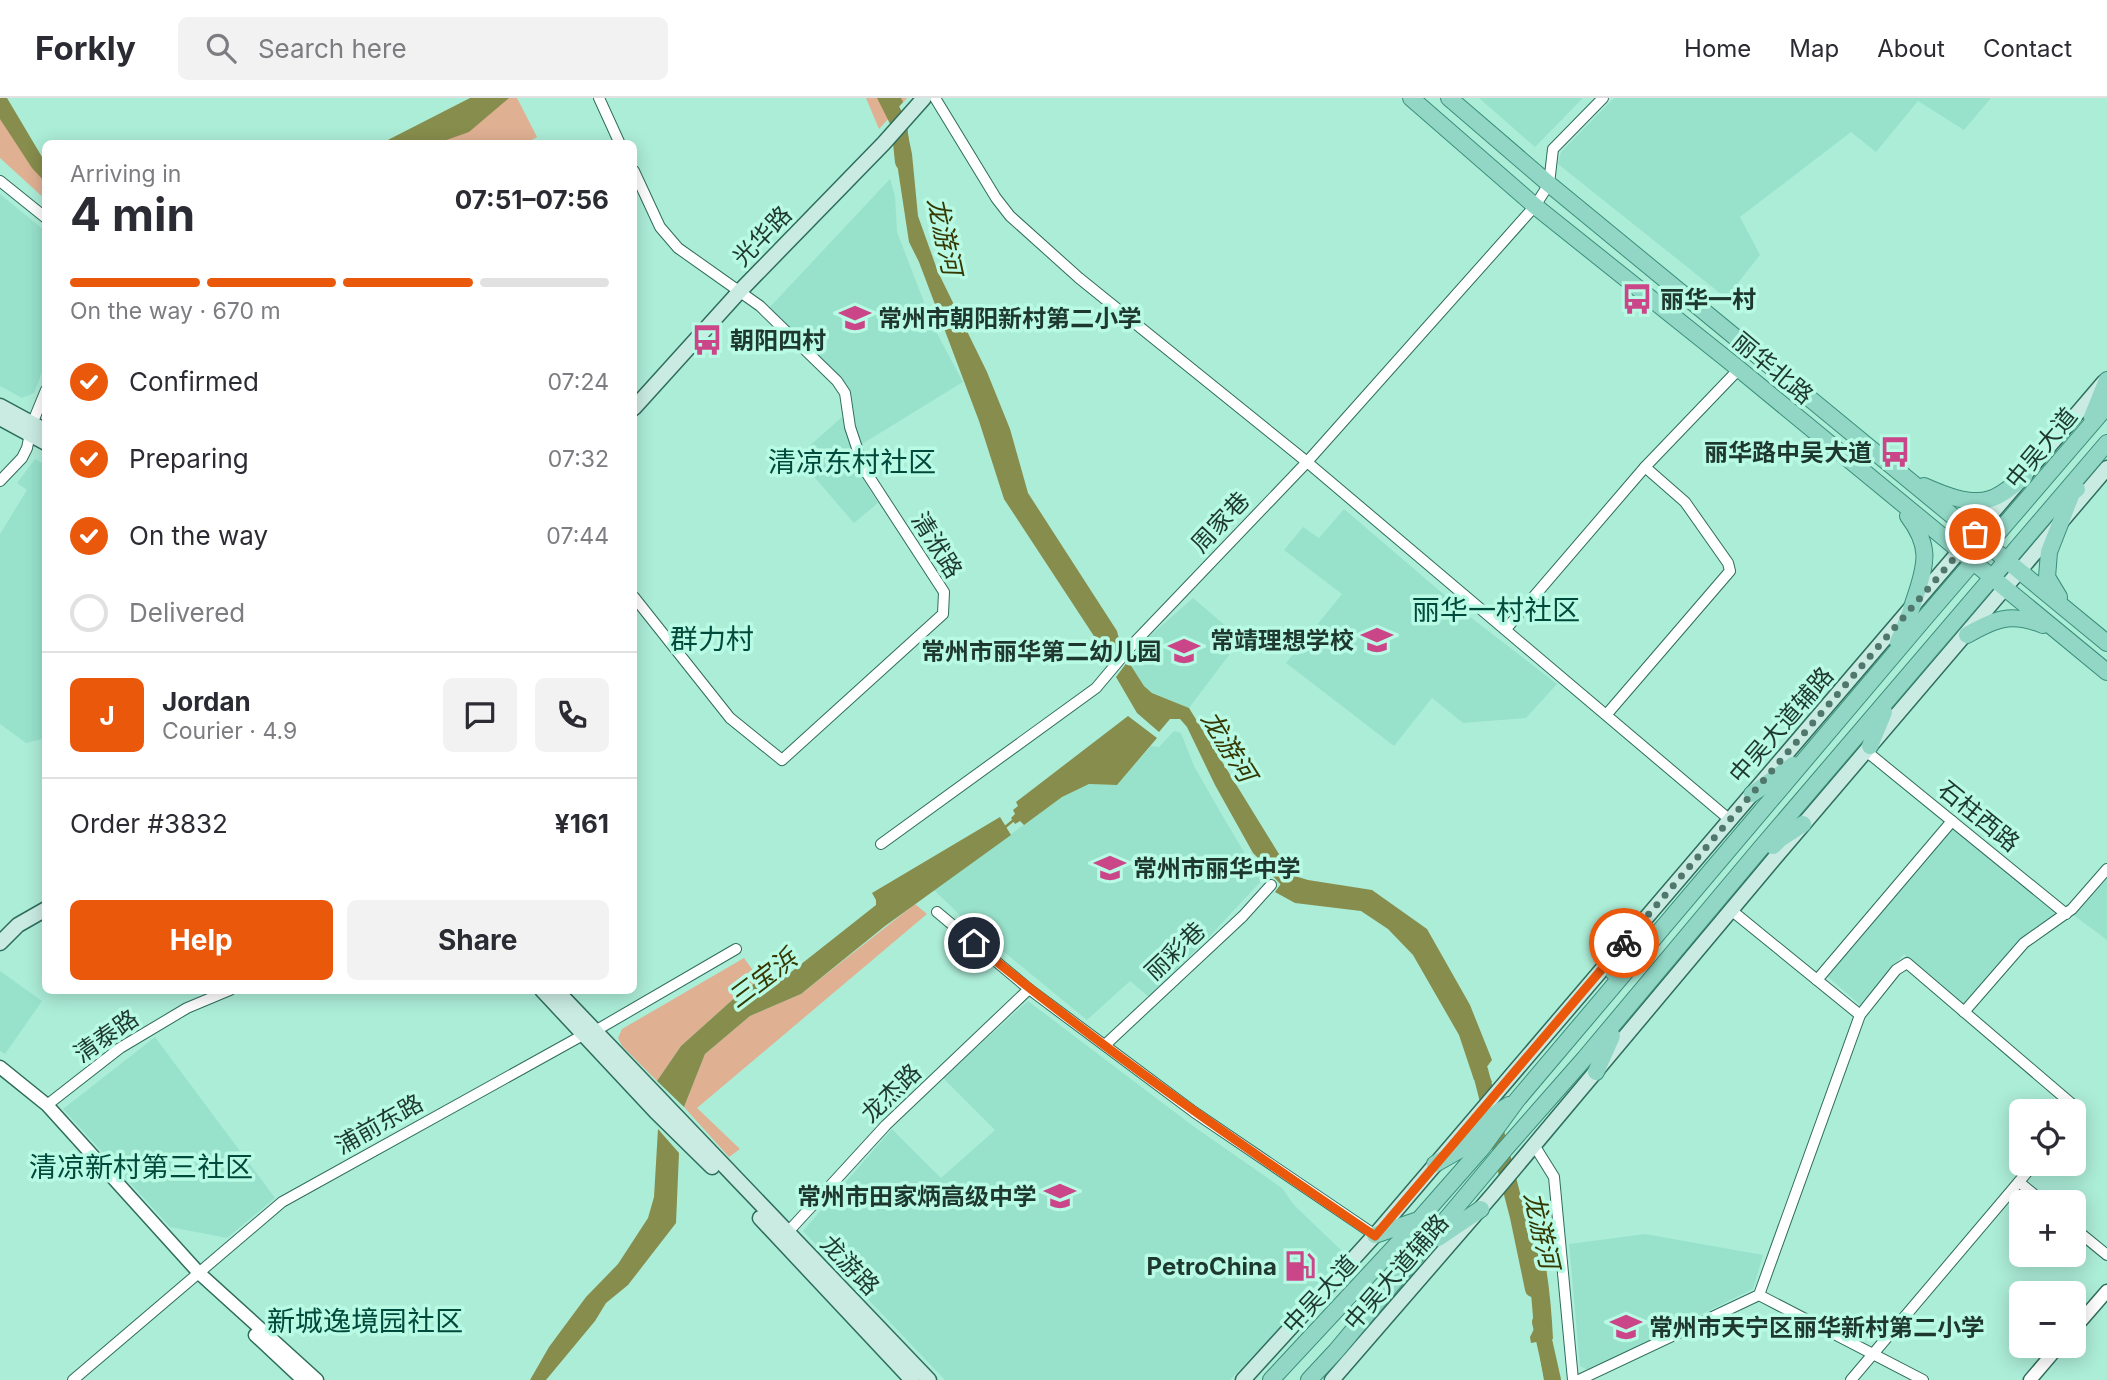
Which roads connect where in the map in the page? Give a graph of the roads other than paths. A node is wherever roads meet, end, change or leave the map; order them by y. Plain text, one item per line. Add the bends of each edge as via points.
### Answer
1 (599, 98) edge
2 (924, 98) edge
3 (935, 98) edge
4 (1411, 98) edge
5 (1449, 98) edge
6 (1603, 98) edge
7 (618, 140) edge
8 (637, 177) edge
9 (0, 181) edge
10 (1549, 184) junction
11 (1535, 206) junction
12 (42, 215) edge
13 (739, 292) junction
14 (1739, 369) junction
15 (2107, 379) edge
16 (42, 400) edge
17 (637, 405) edge
18 (0, 406) edge
19 (2107, 406) edge
20 (0, 418) edge
21 (31, 429) junction
22 (42, 430) edge
23 (2086, 430) junction
24 (42, 439) edge
25 (2107, 443) edge
26 (2107, 448) edge
27 (1307, 462) junction
28 (1645, 467) junction
29 (2107, 468) edge
30 (1905, 477) junction
31 (2024, 477) junction
32 (0, 481) edge
33 (2038, 488) junction
34 (1893, 498) junction
35 (2055, 503) junction
36 (2060, 523) junction
37 (1975, 534) junction
38 (1988, 545) junction
39 (1960, 552) junction
40 (2007, 560) junction
41 (1973, 563) junction
42 (2020, 571) junction
43 (1992, 578) junction
44 (2005, 589) junction
45 (637, 601) edge
46 (1913, 606) junction
47 (2066, 608) junction
48 (1924, 619) junction
49 (1506, 629) junction
50 (2054, 629) junction
51 (1967, 635) junction
52 (1941, 638) junction
53 (2107, 643) edge
54 (1888, 663) junction
55 (2107, 672) edge
56 (1889, 698) junction
57 (1607, 714) junction
58 (1868, 748) junction
59 (1812, 752) junction
60 (1797, 770) junction
61 (1752, 793) junction
62 (1730, 820) junction
63 (1952, 821) junction
64 (1804, 824) junction
65 (881, 845) dead end
66 (2107, 869) edge
67 (1739, 874) junction
68 (1270, 885) dead end
69 (1723, 893) junction
70 (1731, 909) junction
71 (42, 911) edge
72 (937, 912) dead end
73 (2066, 914) junction
74 (1634, 931) junction
75 (1656, 936) junction
76 (0, 943) edge
77 (736, 949) dead end
78 (1653, 977) junction
79 (1817, 980) junction
80 (1030, 989) junction
81 (221, 994) edge
82 (546, 994) edge
83 (559, 994) edge
84 (1964, 1012) junction
85 (1860, 1015) junction
86 (589, 1033) junction
87 (1574, 1033) junction
88 (1105, 1045) junction
89 (1585, 1058) junction
90 (0, 1068) edge
91 (1596, 1072) junction
92 (2066, 1099) edge
93 (47, 1105) junction
94 (1494, 1114) junction
95 (679, 1128) junction
96 (1478, 1134) junction
97 (1534, 1145) junction
98 (1435, 1164) joint
99 (2024, 1176) edge
100 (2019, 1182) junction
101 (2029, 1190) edge
102 (1481, 1209) junction
103 (1420, 1219) junction
104 (1442, 1224) junction
105 (787, 1233) junction
106 (1375, 1236) junction
107 (2086, 1237) edge
108 (1422, 1249) junction
109 (2107, 1255) edge
110 (1383, 1260) junction
111 (199, 1273) junction
112 (2107, 1291) edge
113 (1759, 1295) junction
114 (2086, 1315) edge
115 (1873, 1354) junction
116 (2049, 1358) edge
117 (1273, 1379) edge
118 (73, 1380) edge
119 (303, 1380) edge
120 (317, 1380) edge
121 (912, 1380) edge
122 (929, 1380) edge
123 (1243, 1380) edge
124 (1307, 1380) edge
125 (1332, 1380) edge
126 (1573, 1380) edge
127 (1578, 1380) edge
128 (1851, 1380) edge
129 (1923, 1380) edge
130 (2030, 1380) edge

1 - 7 street
2 - 13 main road, 光华路
3 - 27 street via 1010,216 1079,278
4 - 11 main road, 丽华北路
5 - 10 main road, 丽华北路
6 - 10 street via 1553,149
8 - 13 street, 清洑路 via 660,227 678,248
9 - 12 street
10 - 11 street, 周家巷
10 - 30 main road, 丽华北路
11 - 14 main road, 丽华北路
11 - 27 street, 周家巷
13 - 17 main road, 光华路
13 - 45 street, 清洑路 via 760,306 845,393 863,469 944,592 943,614 782,760 730,718
14 - 28 street
14 - 34 main road, 丽华北路
15 - 23 main road
15 - 31 main road, 中吴大道辅路
16 - 21 street
18 - 21 main road
19 - 23 main road, 中吴大道
20 - 21 main road
21 - 22 main road
21 - 24 main road
21 - 32 street via 22,458
23 - 33 main road, 中吴大道
25 - 35 main road, 中吴大道
26 - 36 main road via 2072,494
27 - 49 street
27 - 65 street, 周家巷 via 1096,688
28 - 49 street
28 - 57 street via 1685,502 1730,571
29 - 36 main road
30 - 31 main road via 1971,501 1990,499
30 - 37 main road, 丽华北路
31 - 37 main road, 中吴大道辅路
33 - 35 main road via 2025,514 2032,519
33 - 38 main road, 中吴大道
34 - 39 main road, 丽华北路
34 - 46 main road via 1917,529 1924,550 1925,569
35 - 40 main road, 中吴大道
36 - 42 main road
36 - 47 main road via 2049,552 2047,577
37 - 38 main road, 丽华北路
37 - 39 main road, 中吴大道辅路
38 - 40 main road, 丽华北路
38 - 41 main road, 中吴大道
39 - 41 main road, 丽华北路
39 - 46 main road, 中吴大道辅路
40 - 42 main road, 丽华北路
40 - 43 main road, 中吴大道
41 - 43 main road, 丽华北路
41 - 48 main road, 中吴大道
42 - 44 main road
42 - 47 main road, 丽华北路
43 - 44 main road, 丽华北路
43 - 52 main road, 中吴大道
44 - 50 main road, 丽华北路
44 - 51 main road
46 - 54 main road
46 - 61 main road, 中吴大道辅路
47 - 53 main road, 丽华北路
48 - 52 main road via 1948,603 1954,608
48 - 54 main road, 中吴大道
49 - 57 street
50 - 51 main road via 2012,617 1992,621
50 - 55 main road, 丽华北路
51 - 58 main road
52 - 56 main road, 中吴大道
54 - 59 main road, 中吴大道
56 - 58 main road
56 - 67 main road, 中吴大道
57 - 62 street
58 - 63 street, 石柱西路
58 - 64 main road
59 - 60 main road, 中吴大道
59 - 61 main road
60 - 69 main road via 1770,815 1706,897 1710,900
60 - 75 main road, 中吴大道
61 - 62 main road, 中吴大道辅路
62 - 74 main road, 中吴大道辅路
63 - 73 street, 石柱西路
63 - 79 street
64 - 67 main road
64 - 70 main road
66 - 73 street
67 - 69 main road, 中吴大道
68 - 88 street, 丽彩巷
69 - 78 main road, 中吴大道
70 - 79 street
70 - 91 main road
71 - 76 main road via 18,925
72 - 80 street
73 - 84 street via 2024,943
74 - 87 main road via 1621,964 1587,1004
74 - 94 main road, 中吴大道辅路
75 - 87 main road, 中吴大道
75 - 89 main road via 1669,927 1674,931 1607,1015
77 - 86 street, 浦前东路
78 - 89 main road, 中吴大道
78 - 91 main road via 1635,1010 1610,1039
79 - 85 street
80 - 88 street
80 - 105 street, 龙杰路 via 886,1125
81 - 93 street, 清泰路 via 120,1048
82 - 86 main road
83 - 86 main road
84 - 85 street via 1907,963
84 - 92 street
85 - 113 street
86 - 95 main road
86 - 111 street, 浦前东路 via 282,1202
87 - 94 main road, 中吴大道 via 1517,1100
88 - 106 street
89 - 104 main road, 中吴大道
90 - 93 street
91 - 97 main road
93 - 111 street
94 - 96 main road, 中吴大道
95 - 105 main road, 龙游路
95 - 121 main road, 龙游路
96 - 98 main road
96 - 103 main road, 中吴大道
96 - 104 main road via 1460,1183 1428,1227
97 - 102 main road, 中吴大道辅路
97 - 126 street via 1554,1177
98 - 106 main road, 中吴大道辅路
99 - 100 street
100 - 101 street
100 - 115 street
102 - 108 main road
102 - 125 main road, 中吴大道辅路
103 - 106 main road
103 - 110 main road, 中吴大道
104 - 108 main road, 中吴大道
105 - 122 main road, 龙游路
106 - 123 main road, 中吴大道辅路
107 - 109 street
108 - 124 main road, 中吴大道
110 - 117 main road, 中吴大道
110 - 124 main road via 1396,1257 1390,1273 1323,1349
111 - 118 street, 浦前东路
111 - 119 street via 208,1290
111 - 120 street
112 - 114 street
113 - 115 street
113 - 127 street
115 - 128 street
115 - 129 street
116 - 130 street

